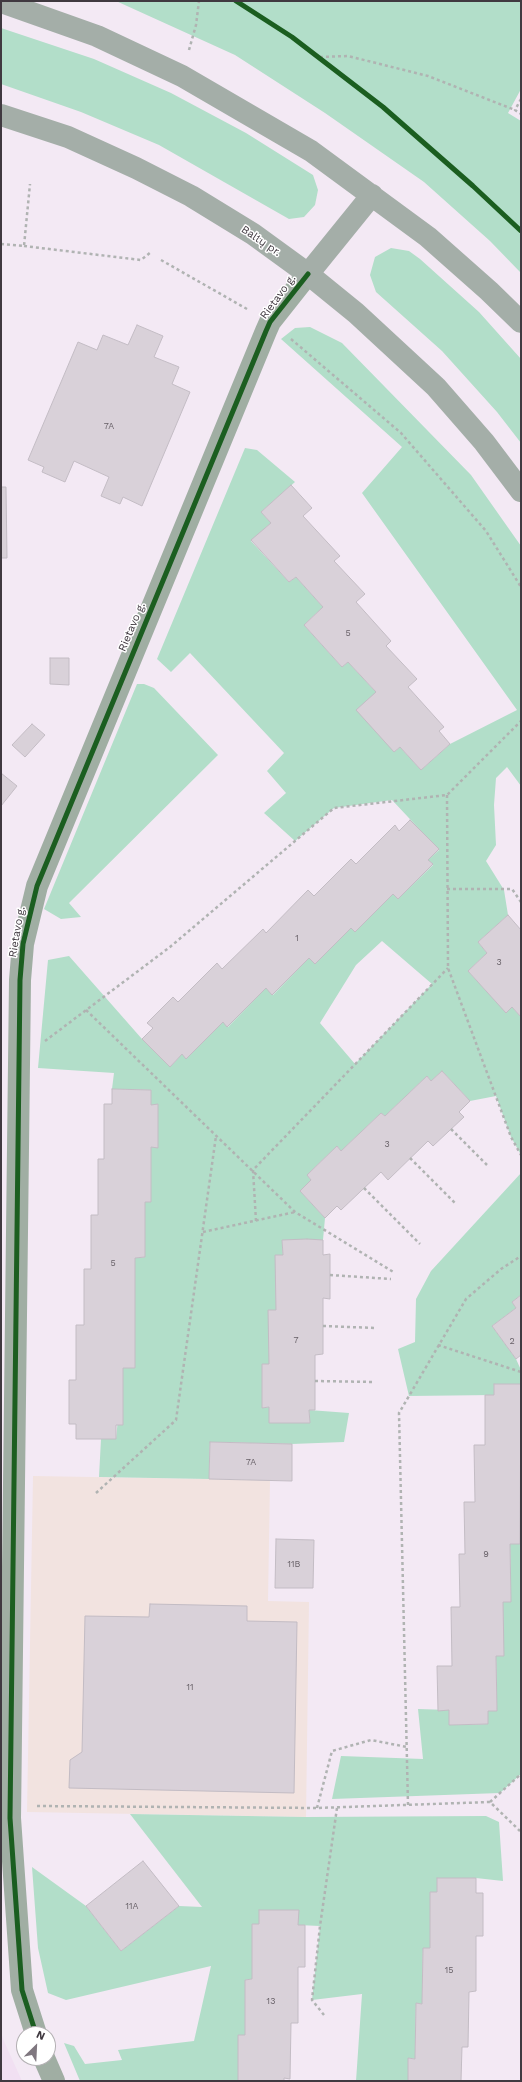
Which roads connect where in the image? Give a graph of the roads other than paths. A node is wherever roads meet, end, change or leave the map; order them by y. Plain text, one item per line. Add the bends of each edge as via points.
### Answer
1 (1, 2) edge
2 (1, 115) edge
3 (372, 195) junction
4 (308, 274) junction
5 (521, 322) edge
6 (521, 491) edge
7 (7, 1814) edge
8 (33, 2026) edge
9 (47, 2066) edge
10 (54, 2081) edge

1 - 3 main road via 97,36 182,76 311,151
2 - 4 main road, Baltų pr. via 68,137 191,196 253,234
3 - 4 main road
3 - 5 main road via 428,237
4 - 6 main road, Baltų pr. via 356,313 436,387 484,442
4 - 7 street, Rietavo g. via 270,322 37,886 23,944 20,980
7 - 8 street, Rietavo g. via 22,1990
9 - 10 street

